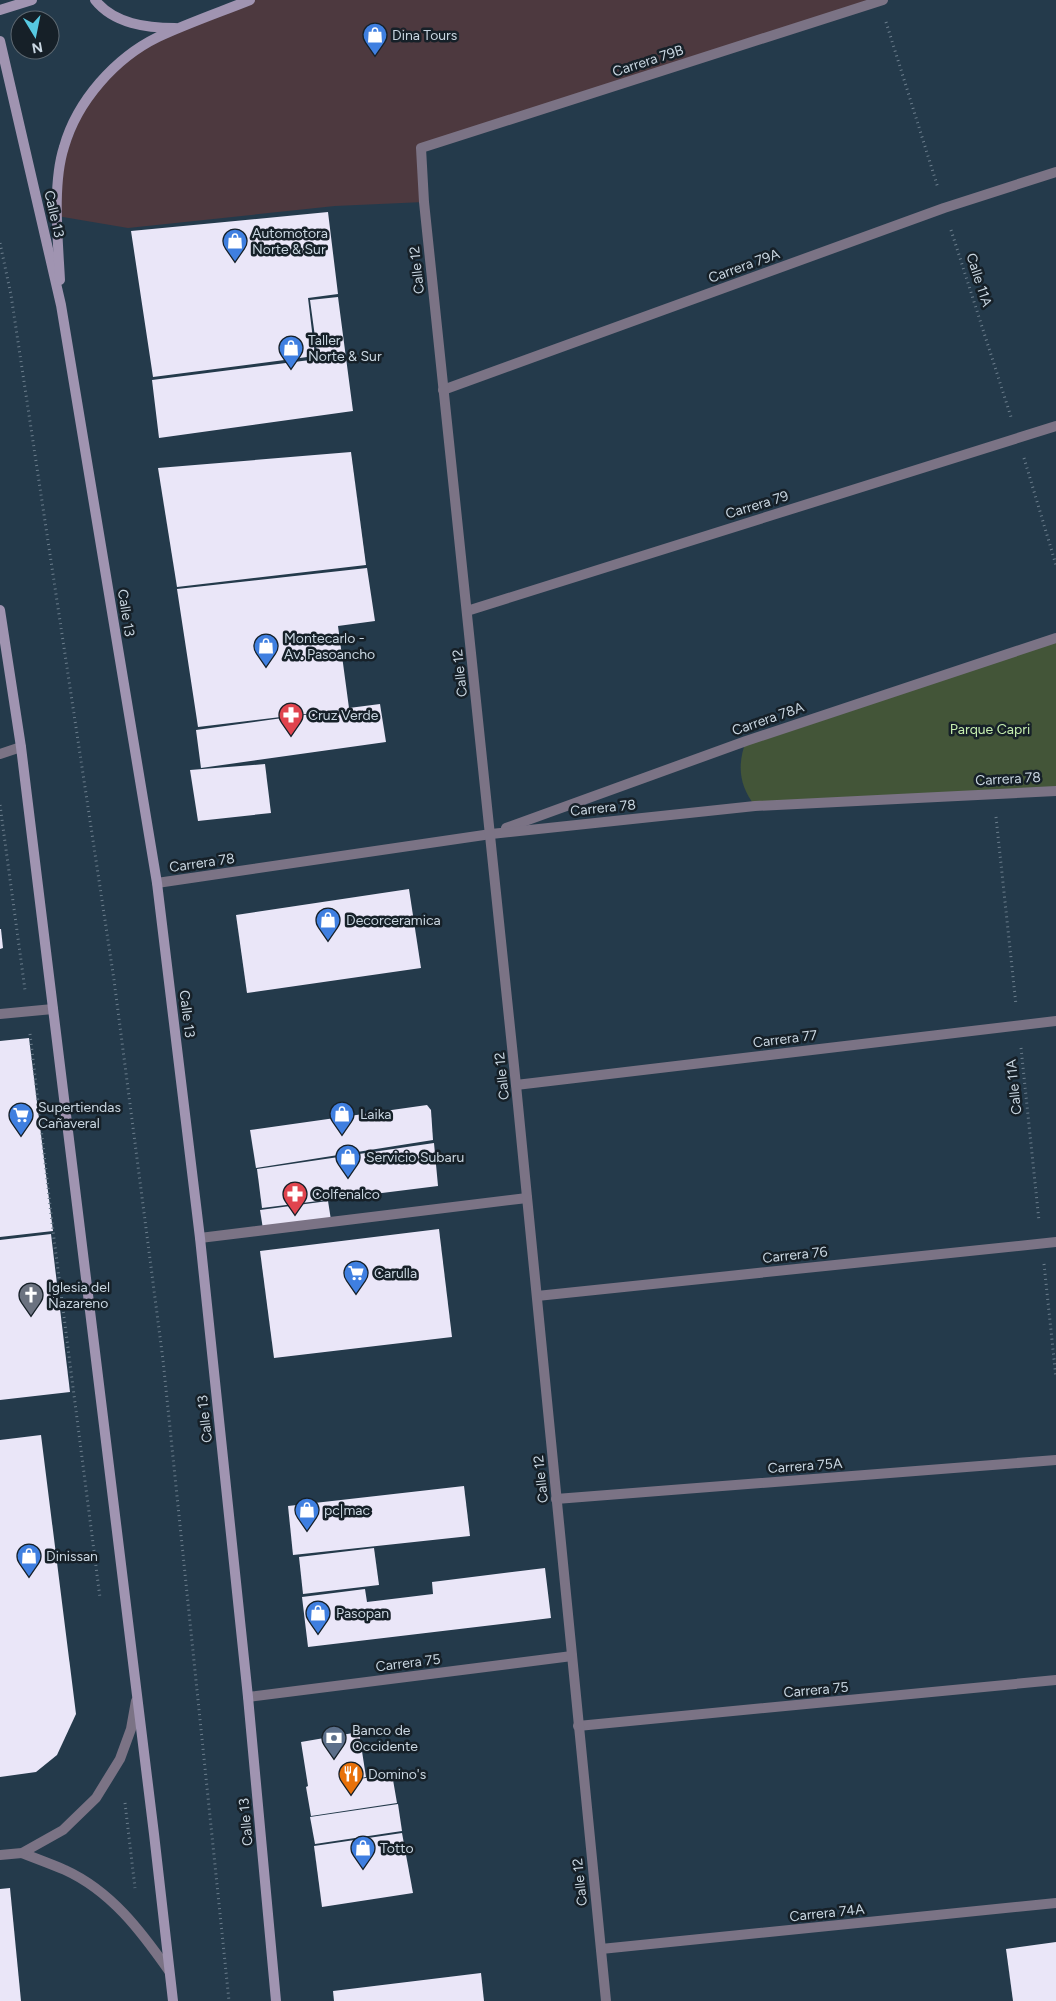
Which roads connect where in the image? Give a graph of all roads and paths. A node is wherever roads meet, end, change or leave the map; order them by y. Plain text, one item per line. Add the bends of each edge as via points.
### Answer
1 (32, 0) edge
2 (95, 0) edge
3 (250, 0) edge
4 (881, 1) edge
5 (0, 10) edge
6 (181, 28) junction
7 (0, 40) edge
8 (421, 148) joint
9 (1056, 172) edge
10 (944, 208) junction
11 (0, 243) edge
12 (60, 305) junction
13 (443, 390) junction
14 (1056, 426) edge
15 (1018, 438) junction
16 (1056, 566) edge
17 (0, 610) edge
18 (467, 611) junction
19 (1056, 638) edge
20 (21, 747) junction
21 (0, 754) edge
22 (1056, 791) edge
23 (994, 794) junction
24 (0, 805) edge
25 (490, 834) junction
26 (157, 883) junction
27 (53, 1009) junction
28 (27, 1011) junction
29 (0, 1014) edge
30 (1056, 1021) edge
31 (1018, 1026) junction
32 (516, 1084) junction
33 (527, 1198) junction
34 (200, 1238) junction
35 (1056, 1242) edge
36 (1042, 1244) junction
37 (537, 1296) junction
38 (1056, 1378) edge
39 (1056, 1460) edge
40 (556, 1499) junction
41 (101, 1606) dead end
42 (572, 1656) junction
43 (1056, 1680) edge
44 (137, 1697) junction
45 (248, 1697) junction
46 (578, 1726) junction
47 (124, 1797) dead end
48 (22, 1853) junction
49 (0, 1856) edge
50 (136, 1892) dead end
51 (1056, 1903) edge
52 (600, 1949) junction
53 (169, 1971) junction
54 (172, 2001) edge
55 (229, 2001) edge
56 (276, 2001) edge
57 (606, 2001) edge

1 - 5 main road
2 - 6 main road via 122,20 150,28
3 - 6 main road
4 - 8 street, Carrera 79B
4 - 10 path, Calle 11A
6 - 12 main road via 151,41 117,64 86,102 64,147 57,216
7 - 12 main road, Calle 13
8 - 13 street, Calle 12
9 - 10 street, Carrera 79A
10 - 13 street, Carrera 79A
10 - 15 path, Calle 11A
11 - 55 path via 11,295 114,980 163,1360
12 - 26 main road, Calle 13
13 - 18 street, Calle 12
14 - 15 street, Carrera 79
15 - 16 path, Calle 11A
15 - 18 street, Carrera 79
17 - 20 main road
18 - 25 street, Calle 12
19 - 25 street, Carrera 78A via 746,741
20 - 21 street
20 - 27 main road
22 - 23 street, Carrera 78
23 - 25 street, Carrera 78 via 755,806
23 - 31 path, Calle 11A
24 - 28 path
25 - 26 street, Carrera 78
25 - 32 street, Calle 12
26 - 34 main road, Calle 13
27 - 28 street
27 - 44 main road
28 - 29 street
28 - 41 path
30 - 31 street, Carrera 77
31 - 32 street, Carrera 77
31 - 36 path, Calle 11A
32 - 33 street, Calle 12
33 - 34 street
33 - 37 street, Calle 12
34 - 45 main road, Calle 13
35 - 36 street, Carrera 76
36 - 37 street, Carrera 76
36 - 38 path, Calle 11A
37 - 40 street, Calle 12
39 - 40 street, Carrera 75A
40 - 42 street, Calle 12
42 - 45 street, Carrera 75
42 - 46 street, Calle 12
43 - 46 street, Carrera 75
44 - 48 street via 131,1729 120,1760 96,1798 63,1830
44 - 53 main road
45 - 56 main road, Calle 13
46 - 52 street, Calle 12
47 - 50 path
48 - 49 street
48 - 53 street via 67,1871 107,1896 140,1930
51 - 52 street, Carrera 74A
52 - 57 street, Calle 12
53 - 54 main road

